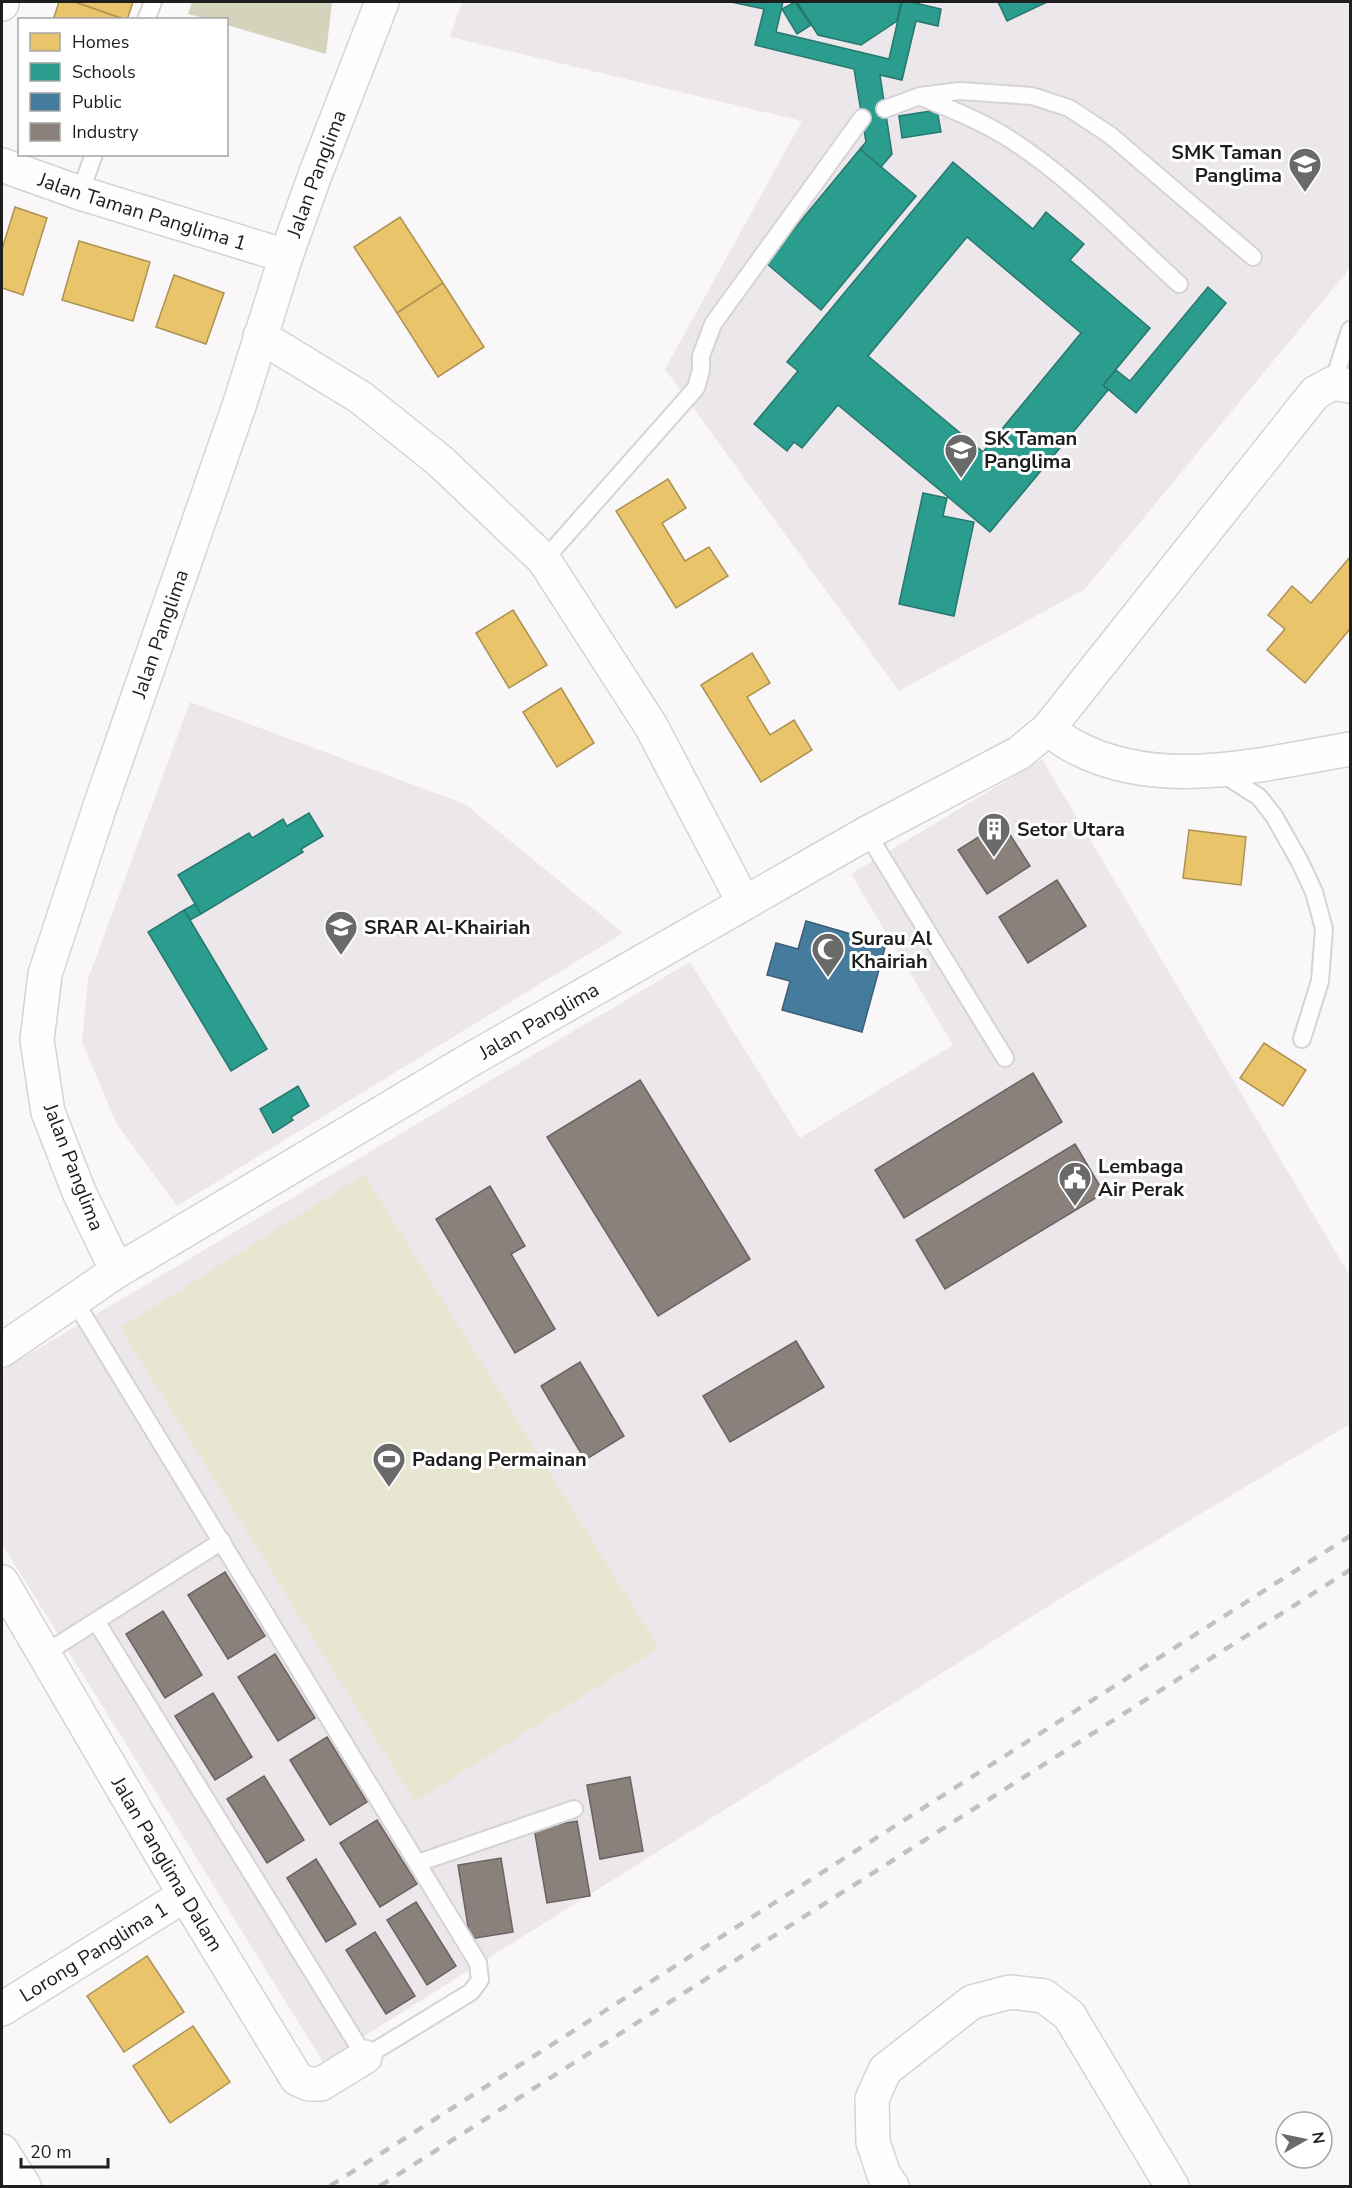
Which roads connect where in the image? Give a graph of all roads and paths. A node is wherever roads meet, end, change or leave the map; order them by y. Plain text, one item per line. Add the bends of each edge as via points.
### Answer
1 (153, 2) edge
2 (382, 2) edge
3 (147, 18) edge
4 (920, 96) junction
5 (885, 109) dead end
6 (862, 118) dead end
7 (93, 156) edge
8 (2, 165) edge
9 (80, 193) junction
10 (286, 256) junction
11 (1253, 257) dead end
12 (1179, 284) dead end
13 (1350, 330) edge
14 (261, 336) junction
15 (1342, 385) edge
16 (544, 560) junction
17 (1048, 729) junction
18 (1350, 748) edge
19 (1219, 771) junction
20 (867, 833) junction
21 (744, 903) junction
22 (1302, 1039) dead end
23 (1005, 1058) dead end
24 (117, 1270) junction
25 (74, 1300) junction
26 (2, 1350) edge
27 (222, 1541) junction
28 (2, 1582) edge
29 (96, 1621) junction
30 (44, 1654) junction
31 (574, 1809) dead end
32 (418, 1863) junction
33 (185, 1894) junction
34 (2, 2009) edge
35 (365, 2057) junction
36 (2, 2151) edge
37 (24, 2187) edge
38 (892, 2187) edge
39 (1172, 2187) edge

1 - 3 lane
2 - 10 street, Jalan Panglima
4 - 5 lane
4 - 11 lane via 960,91 1032,96 1069,108 1110,135
4 - 12 lane via 965,114 1047,164
6 - 16 lane via 713,324 701,356 696,387
7 - 9 lane
8 - 9 street, Jalan Taman Panglima 1
9 - 10 street, Jalan Taman Panglima 1
10 - 14 street, Jalan Panglima
13 - 15 lane
14 - 16 street via 360,397 440,461
14 - 24 street, Jalan Panglima via 45,974 38,1040 48,1112 79,1192
15 - 17 street, Jalan Panglima via 1315,393
16 - 21 street via 651,726
17 - 19 street via 1075,747 1109,761 1144,769
17 - 20 street, Jalan Panglima via 1019,753
18 - 19 street
19 - 22 lane via 1259,797 1314,892 1324,929 1320,981
20 - 21 street, Jalan Panglima
20 - 23 lane
21 - 24 street, Jalan Panglima
24 - 25 street, Jalan Panglima
25 - 26 street, Jalan Panglima
25 - 27 lane
27 - 29 lane
27 - 32 lane
28 - 30 street, Jalan Panglima Dalam
29 - 30 lane
29 - 35 lane
30 - 33 street, Jalan Panglima Dalam
31 - 32 lane
32 - 35 lane via 478,1964 480,1980 471,1992
33 - 34 street, Lorong Panglima 1
33 - 35 street, Jalan Panglima Dalam via 297,2079 321,2084
36 - 37 street
38 - 39 street via 873,2142 872,2099 885,2070 972,2002 1010,1992 1044,1996 1069,2015

